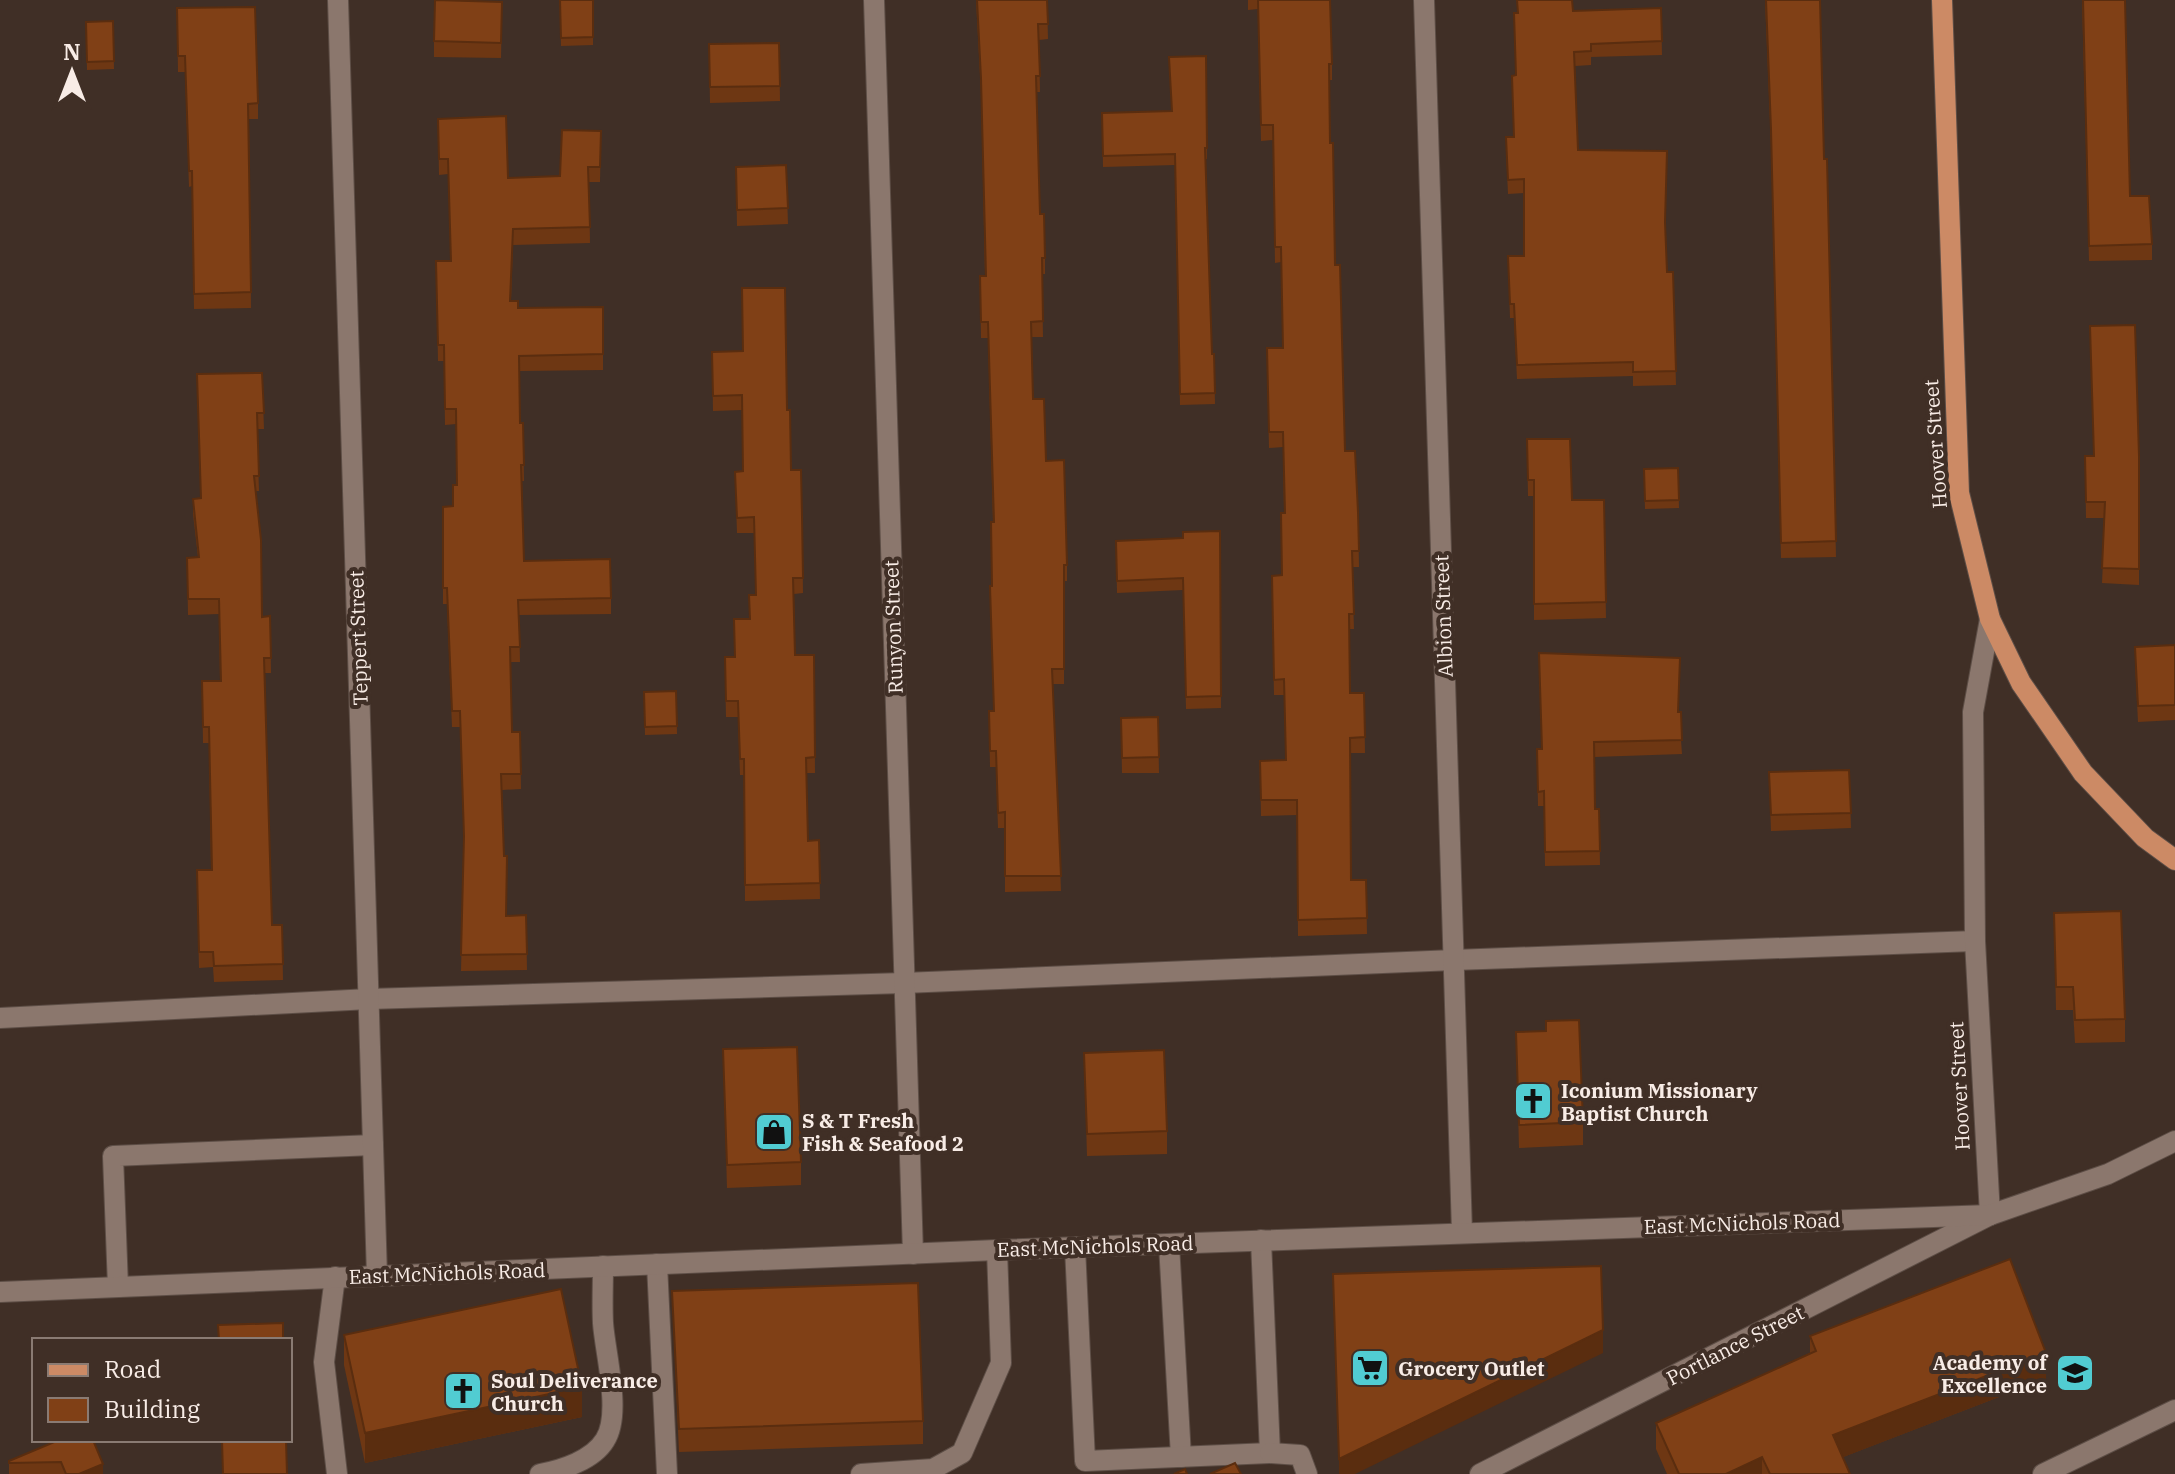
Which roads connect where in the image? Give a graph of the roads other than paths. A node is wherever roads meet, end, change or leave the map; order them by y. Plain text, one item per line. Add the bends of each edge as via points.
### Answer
1 (338, 0) edge
2 (874, 0) edge
3 (1424, 0) edge
4 (1942, 0) edge
5 (1990, 619) junction
6 (2175, 860) edge
7 (1975, 941) junction
8 (1454, 960) junction
9 (904, 983) junction
10 (369, 999) junction
11 (0, 1018) edge
12 (2174, 1143) edge
13 (373, 1145) junction
14 (1990, 1215) junction
15 (1462, 1232) junction
16 (1261, 1240) junction
17 (1169, 1244) junction
18 (1075, 1247) junction
19 (997, 1250) junction
20 (913, 1254) junction
21 (657, 1264) junction
22 (603, 1266) junction
23 (377, 1276) junction
24 (335, 1277) junction
25 (118, 1287) junction
26 (0, 1292) edge
27 (2175, 1410) edge
28 (1270, 1453) junction
29 (1181, 1457) junction
30 (337, 1474) edge
31 (540, 1474) edge
32 (667, 1474) edge
33 (861, 1474) edge
34 (1307, 1474) edge
35 (1480, 1474) edge
36 (2043, 1474) edge

1 - 10 street, Teppert Street
2 - 9 street, Runyon Street
3 - 8 street, Albion Street
4 - 5 main road, Hoover Street via 1959,493
5 - 6 main road via 2021,683 2083,773 2145,838
5 - 7 street, Hoover Street via 1973,712
7 - 8 street
7 - 14 street, Hoover Street
8 - 9 street
8 - 15 street, Albion Street
9 - 10 street
9 - 20 street, Runyon Street
10 - 11 street
10 - 13 street, Teppert Street
12 - 14 street, East McNichols Road via 2108,1174
13 - 23 street, Teppert Street
13 - 25 street via 113,1156
14 - 15 street, East McNichols Road
14 - 35 street, Portlance Street
15 - 16 street, East McNichols Road
16 - 17 street, East McNichols Road
16 - 28 street
17 - 18 street, East McNichols Road
17 - 29 street
18 - 19 street, East McNichols Road
18 - 29 street via 1085,1461
19 - 20 street, East McNichols Road
19 - 33 street via 1001,1363 962,1453 933,1469
20 - 21 street, East McNichols Road
21 - 22 street, East McNichols Road
21 - 32 street
22 - 23 street, East McNichols Road
22 - 31 street via 613,1418 605,1440 585,1459
23 - 24 street, East McNichols Road
24 - 25 street, East McNichols Road
24 - 30 street via 324,1362
25 - 26 street, East McNichols Road
27 - 36 street
28 - 29 street
28 - 34 street via 1300,1455

